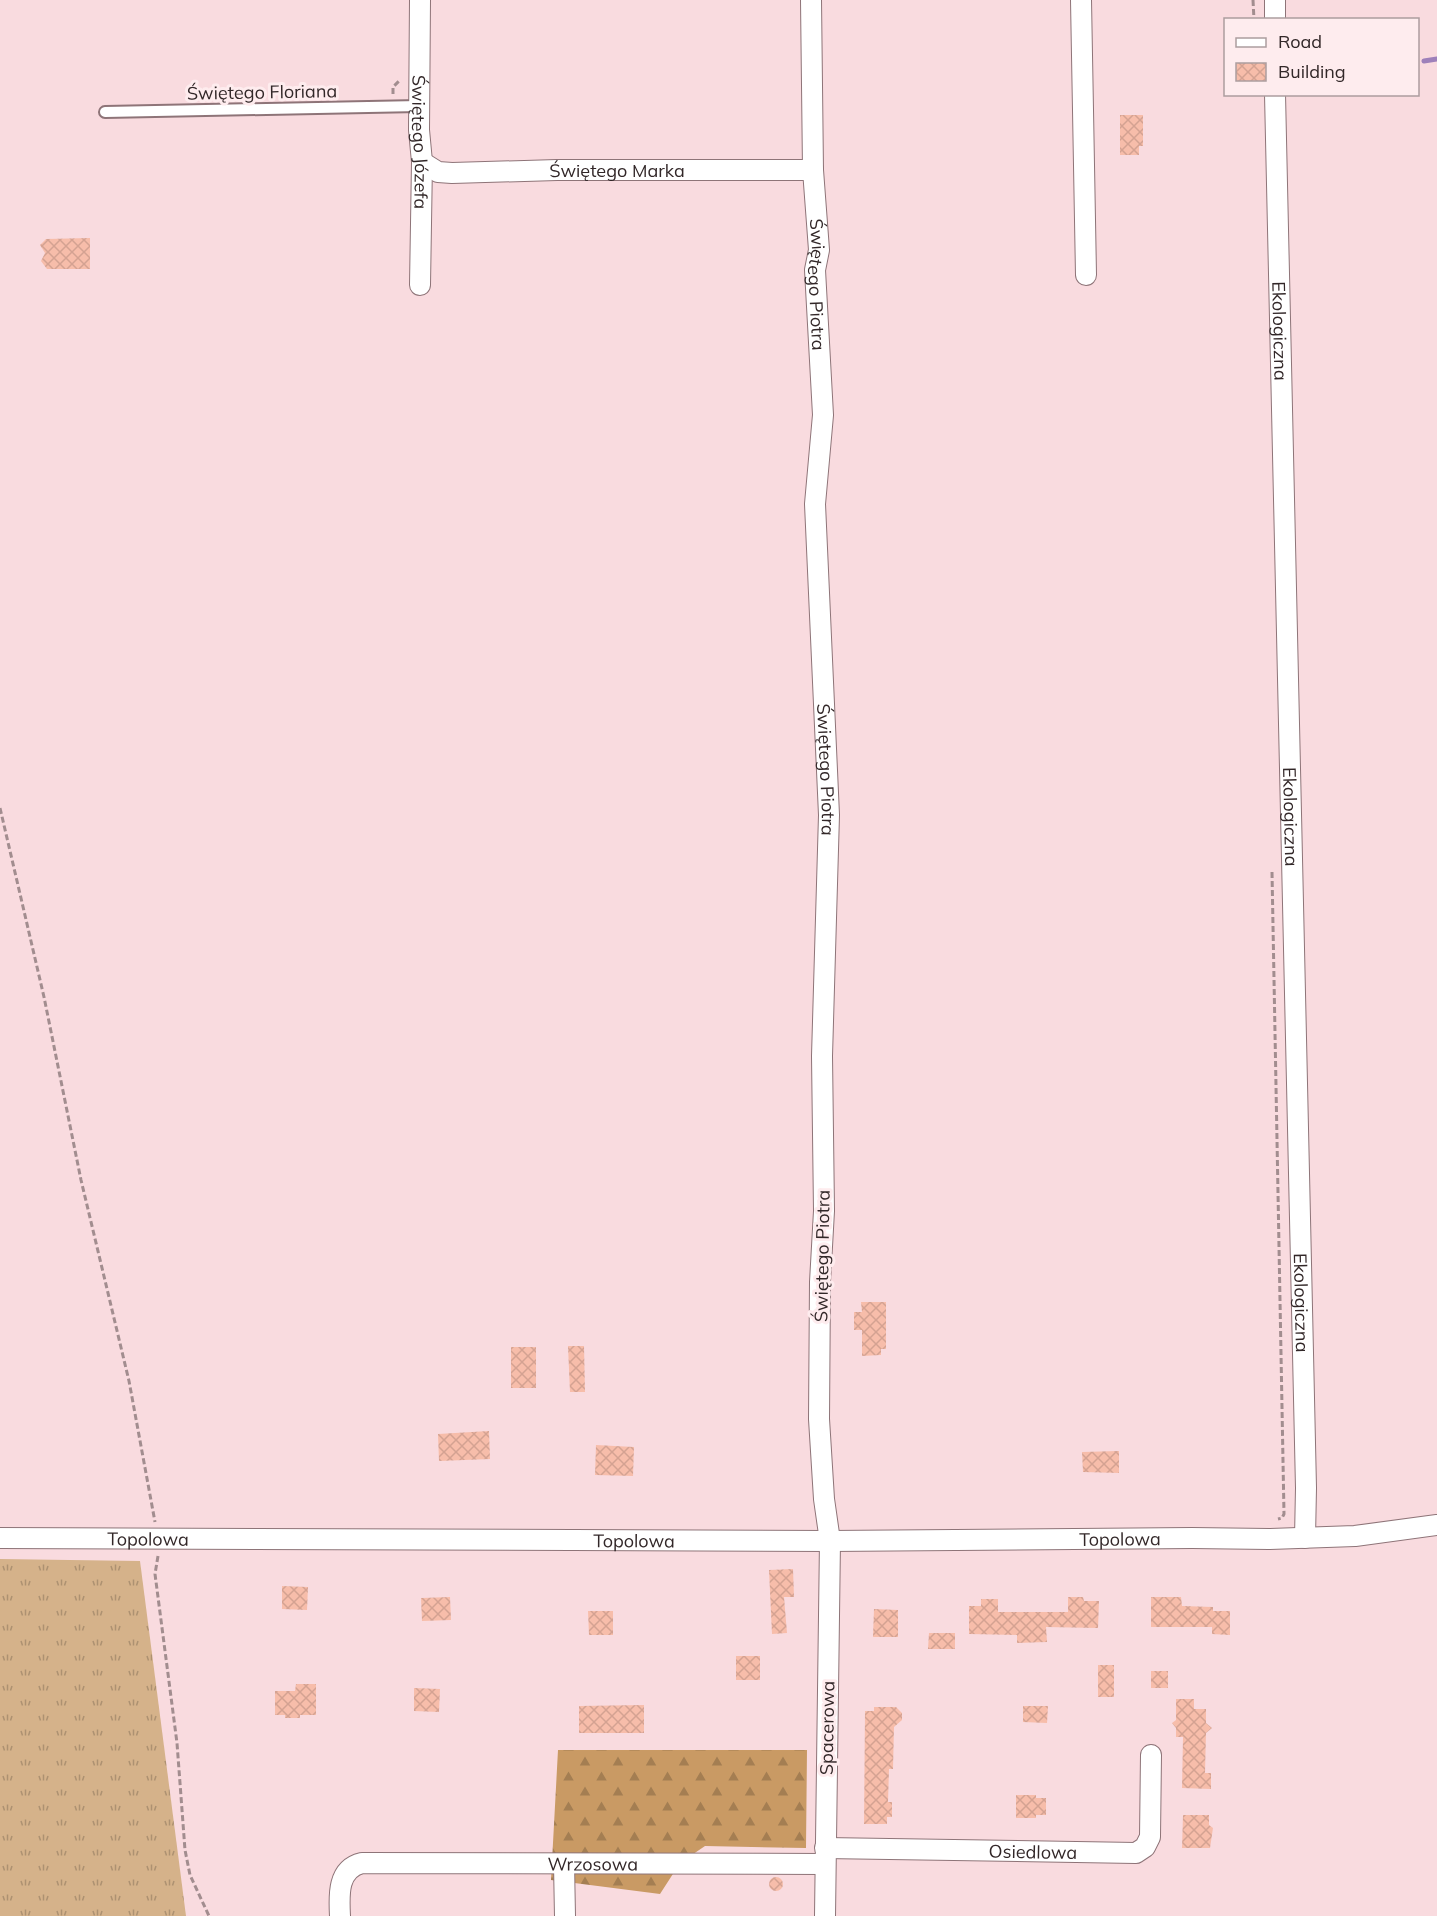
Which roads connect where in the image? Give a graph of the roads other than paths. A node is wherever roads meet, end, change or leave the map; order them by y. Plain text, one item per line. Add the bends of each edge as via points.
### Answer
1 (420, 0) edge
2 (811, 0) edge
3 (1081, 0) edge
4 (1275, 0) edge
5 (1275, 18) edge
6 (1275, 96) edge
7 (419, 106) junction
8 (105, 112) dead end
9 (422, 162) junction
10 (813, 170) junction
11 (1086, 275) dead end
12 (420, 285) dead end
13 (1437, 1525) edge
14 (0, 1538) edge
15 (1305, 1538) junction
16 (830, 1541) junction
17 (1151, 1755) dead end
18 (825, 1856) junction
19 (564, 1864) junction
20 (340, 1916) edge
21 (565, 1916) edge
22 (825, 1916) edge

1 - 7 street, Świętego Józefa
2 - 10 street, Świętego Piotra
3 - 11 street
4 - 5 street
6 - 15 street, Ekologiczna
7 - 8 lane, Świętego Floriana
7 - 9 street, Świętego Józefa
9 - 10 street, Świętego Marka via 438,172 452,173
9 - 12 street, Świętego Józefa
10 - 16 street, Świętego Piotra via 823,415 815,504 829,815 822,1056 824,1211 819,1419
13 - 15 street, Topolowa
14 - 16 street, Topolowa
15 - 16 street, Topolowa
16 - 18 street, Spacerowa
17 - 18 street, Osiedlowa via 1150,1837 1136,1853
18 - 19 street, Wrzosowa
18 - 22 street, Spacerowa
19 - 20 street, Wrzosowa via 362,1863 349,1870 342,1882
19 - 21 street

